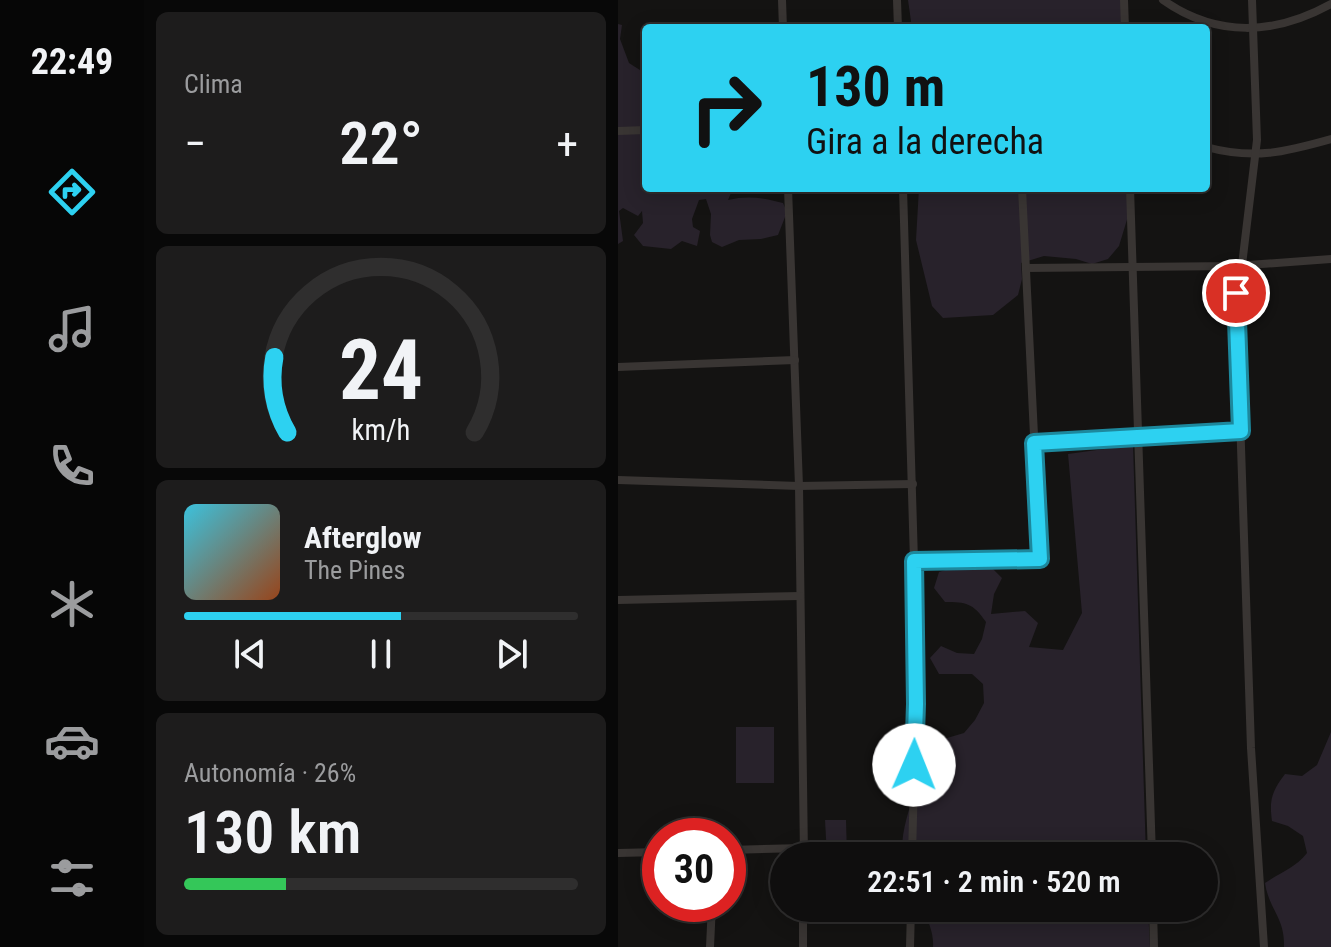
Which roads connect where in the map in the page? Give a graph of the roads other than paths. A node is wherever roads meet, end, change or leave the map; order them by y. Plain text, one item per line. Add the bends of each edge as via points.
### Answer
1 (782, 0) edge
2 (897, 0) edge
3 (1124, 0) edge
4 (1163, 0) edge
5 (1252, 0) edge
6 (1331, 4) edge
7 (783, 24) edge
8 (898, 24) edge
9 (1125, 24) edge
10 (1253, 29) junction
11 (642, 130) edge
12 (618, 131) edge
13 (1331, 139) edge
14 (1210, 148) edge
15 (1256, 154) junction
16 (788, 192) edge
17 (903, 192) edge
18 (1022, 192) edge
19 (1130, 192) edge
20 (1331, 259) edge
21 (1238, 266) junction
22 (1026, 268) junction
23 (1133, 268) junction
24 (795, 360) junction
25 (618, 367) edge
26 (1241, 431) junction
27 (1139, 437) junction
28 (1034, 443) junction
29 (618, 480) edge
30 (913, 484) junction
31 (799, 486) junction
32 (914, 561) junction
33 (800, 596) junction
34 (618, 600) edge
35 (804, 842) edge
36 (912, 842) edge
37 (1152, 842) edge
38 (746, 850) edge
39 (770, 851) edge
40 (642, 852) edge
41 (618, 853) edge
42 (711, 922) edge
43 (803, 922) edge
44 (911, 922) edge
45 (1153, 922) edge
46 (710, 947) edge
47 (803, 947) edge
48 (910, 947) edge
49 (1154, 947) edge
50 (1264, 947) edge

1 - 7 street
2 - 8 street
3 - 9 street
4 - 10 street via 1203,20
5 - 10 street
6 - 10 street via 1299,20
10 - 15 street
11 - 12 street
13 - 15 street
14 - 15 street
15 - 21 street
16 - 24 street
17 - 30 street
18 - 22 street
19 - 23 street
20 - 21 street
21 - 23 street
21 - 26 street
22 - 23 street
22 - 28 street
23 - 27 street
24 - 25 street
24 - 31 street
26 - 27 street
26 - 50 street via 1251,748
27 - 28 street
27 - 37 street
28 - 32 street via 1040,559
29 - 31 street
30 - 31 street
30 - 32 street
31 - 33 street
32 - 36 street
33 - 34 street
33 - 35 street
38 - 39 street
40 - 41 street
42 - 46 street
43 - 47 street
44 - 48 street
45 - 49 street

